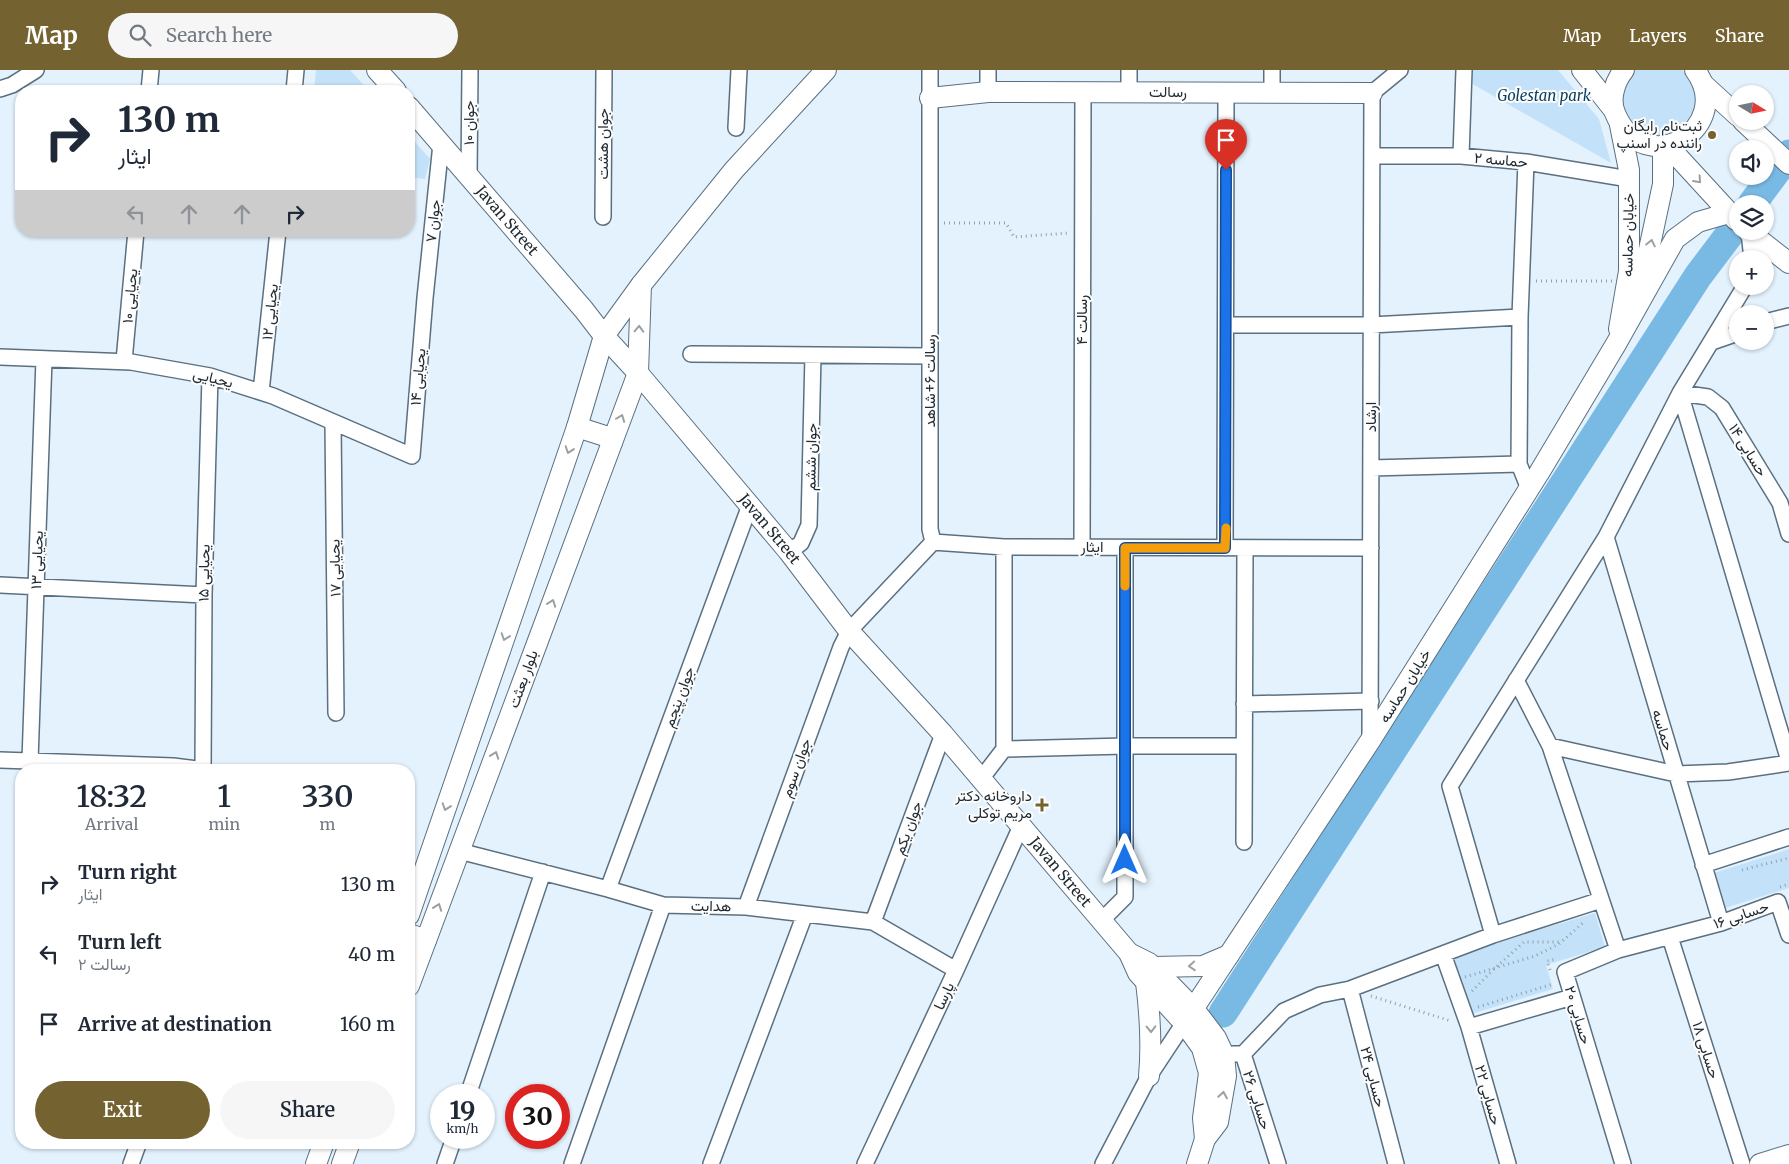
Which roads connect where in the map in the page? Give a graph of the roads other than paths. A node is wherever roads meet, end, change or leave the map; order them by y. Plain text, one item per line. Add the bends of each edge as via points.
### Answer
1 (36, 70) edge
2 (151, 70) edge
3 (296, 70) edge
4 (377, 70) edge
5 (470, 70) edge
6 (604, 70) edge
7 (739, 70) edge
8 (826, 70) edge
9 (930, 70) edge
10 (988, 70) edge
11 (1129, 70) edge
12 (1272, 70) edge
13 (1400, 70) edge
14 (1464, 70) edge
15 (1582, 70) edge
16 (1624, 70) edge
17 (1699, 77) edge
18 (150, 85) edge
19 (295, 85) edge
20 (391, 85) edge
21 (0, 89) edge
22 (988, 92) junction
23 (1083, 92) junction
24 (1129, 92) junction
25 (1226, 92) junction
26 (1272, 92) junction
27 (1372, 92) junction
28 (930, 98) junction
29 (1729, 107) edge
30 (415, 114) edge
31 (1617, 117) junction
32 (736, 128) dead end
33 (1754, 130) edge
34 (441, 144) junction
35 (1665, 146) junction
36 (1372, 156) junction
37 (1461, 156) junction
38 (1784, 158) edge
39 (1526, 162) junction
40 (469, 176) junction
41 (1628, 179) junction
42 (1729, 212) edge
43 (603, 217) dead end
44 (1729, 223) edge
45 (135, 237) edge
46 (277, 237) edge
47 (1760, 240) edge
48 (1789, 264) edge
49 (640, 285) junction
50 (1739, 295) edge
51 (425, 298) joint
52 (1789, 316) edge
53 (1520, 317) junction
54 (1774, 320) edge
55 (1226, 325) junction
56 (1371, 325) junction
57 (604, 336) junction
58 (1729, 336) edge
59 (1712, 342) junction
60 (1616, 344) junction
61 (691, 354) dead end
62 (813, 355) junction
63 (930, 356) junction
64 (0, 357) edge
65 (44, 358) junction
66 (124, 361) junction
67 (638, 372) junction
68 (210, 376) junction
69 (261, 392) junction
70 (1680, 393) junction
71 (333, 423) junction
72 (577, 427) junction
73 (612, 442) junction
74 (412, 456) joint
75 (1519, 464) junction
76 (1371, 468) junction
77 (1529, 489) junction
78 (750, 505) junction
79 (1789, 534) edge
80 (1606, 537) junction
81 (933, 542) junction
82 (1004, 547) junction
83 (1082, 547) junction
84 (1125, 548) junction
85 (1225, 548) junction
86 (1245, 548) junction
87 (1371, 548) junction
88 (789, 552) junction
89 (0, 585) edge
90 (36, 586) junction
91 (204, 595) junction
92 (849, 631) junction
93 (1516, 680) junction
94 (1370, 701) junction
95 (1244, 704) junction
96 (336, 713) dead end
97 (943, 734) junction
98 (1370, 741) junction
99 (1125, 746) junction
100 (1244, 746) junction
101 (1550, 746) junction
102 (1004, 749) junction
103 (0, 760) edge
104 (30, 761) junction
105 (1789, 762) edge
106 (116, 764) edge
107 (204, 764) edge
108 (1676, 774) junction
109 (981, 778) junction
110 (1021, 826) junction
111 (1789, 837) edge
112 (1244, 842) dead end
113 (459, 850) junction
114 (1703, 865) junction
115 (543, 872) junction
116 (608, 889) junction
117 (415, 898) edge
118 (1602, 902) junction
119 (663, 905) junction
120 (746, 907) junction
121 (805, 914) junction
122 (1101, 921) junction
123 (873, 922) junction
124 (1721, 923) junction
125 (1788, 929) edge
126 (1493, 935) junction
127 (417, 937) edge
128 (1670, 937) junction
129 (1618, 950) junction
130 (1443, 954) junction
131 (1229, 955) junction
132 (956, 970) junction
133 (1149, 974) junction
134 (1350, 989) junction
135 (1572, 997) junction
136 (1189, 1016) junction
137 (1469, 1027) junction
138 (1234, 1054) junction
139 (1149, 1076) junction
140 (472, 1084) edge
141 (1205, 1139) junction
142 (136, 1149) edge
143 (321, 1149) edge
144 (347, 1149) edge
145 (450, 1149) edge
146 (1789, 1155) edge
147 (131, 1164) edge
148 (316, 1164) edge
149 (342, 1164) edge
150 (445, 1164) edge
151 (572, 1164) edge
152 (711, 1164) edge
153 (865, 1164) edge
154 (1103, 1164) edge
155 (1197, 1164) edge
156 (1278, 1164) edge
157 (1396, 1164) edge
158 (1508, 1164) edge
159 (1623, 1164) edge
160 (1742, 1164) edge
161 (1760, 1164) edge

1 - 21 street
2 - 18 street
3 - 19 street
4 - 20 main road
5 - 40 street, جوان ۱۰
6 - 43 street, جوان هشت
7 - 32 street
8 - 49 main road, بلوار بعثت via 734,170
9 - 28 street, رسالت ۶+شاهد
10 - 22 street
11 - 24 street
12 - 26 street
13 - 27 street
14 - 37 street
15 - 31 main road
16 - 31 main road via 1613,92
17 - 29 main road
17 - 35 main road via 1706,100 1703,116 1695,130 1683,140
22 - 23 main road, رسالت
22 - 28 main road, رسالت
23 - 24 main road, رسالت
23 - 83 street, رسالت ۴
24 - 25 main road, رسالت
25 - 26 main road, رسالت
25 - 55 street
26 - 27 main road, رسالت
27 - 36 street, ارشاد
28 - 63 street, رسالت ۶+شاهد
30 - 34 main road, Javan Street
31 - 35 main road via 1631,138 1646,145
31 - 41 main road, خیابان حماسه via 1629,170
33 - 38 main road
34 - 40 main road, Javan Street
34 - 51 street, جوان ۷
35 -> 42 main road
60 -> 35 main road, خیابان حماسه via 1644,273 1663,184
36 - 37 street, حماسه ۲
36 - 56 street, ارشاد
37 - 39 street, حماسه ۲
39 - 41 street, حماسه ۲
39 - 53 street
40 - 57 main road, Javan Street
41 - 60 main road, خیابان حماسه via 1629,271
44 - 60 main road via 1698,222 1675,239
45 - 66 street, یحیایی ۱۰
46 - 69 street, یحیایی ۱۲
47 - 48 main road
49 - 57 main road, بلوار بعثت
67 -> 49 main road, بلوار بعثت
50 - 59 street
51 - 74 street, یحیایی ۱۴
52 - 54 street
53 - 56 street
53 - 75 street
55 - 56 street
55 - 85 street
56 - 76 street, ارشاد
57 - 67 main road, Javan Street
57 - 72 main road, بلوار بعثت
58 - 59 street
59 - 70 street
60 - 77 main road, خیابان حماسه
61 - 62 street
62 - 63 street
62 - 88 street, جوان ششم via 810,526 801,543
63 - 81 street, رسالت ۶+شاهد via 930,529
64 - 65 street, یحیایی
65 - 66 street, یحیایی
65 - 90 street, یحیایی ۱۳
66 - 68 street, یحیایی
73 -> 67 main road, بلوار بعثت
67 - 78 main road, Javan Street
68 - 69 street, یحیایی
68 - 91 street, یحیایی ۱۵
69 - 71 street, یحیایی
70 - 79 street, حسابی ۱۴ via 1708,397 1722,408 1780,502
70 - 80 street
70 - 105 street
71 - 74 street, یحیایی
71 - 96 street, یحیایی ۱۷
72 - 73 main road via 606,436
72 -> 117 main road, بلوار بعثت
113 -> 73 main road, بلوار بعثت
75 - 76 street
75 - 77 street
76 - 87 street, ارشاد
77 - 98 main road, خیابان حماسه
78 - 88 main road, Javan Street
78 - 116 street, جوان پنجم
80 - 93 street
80 - 108 street, حماسه
81 - 82 street, ایثار
81 - 92 street
82 - 83 street, ایثار
82 - 102 street
83 - 84 street, ایثار
84 - 85 street, ایثار
84 - 99 street
85 - 86 street, ایثار
86 - 87 street, ایثار
86 - 95 street
87 - 94 street, ارشاد
88 - 92 main road, Javan Street
89 - 90 street
90 - 91 street
90 - 104 street, یحیایی ۱۳
91 - 107 street, یحیایی ۱۵
92 - 97 main road, Javan Street
92 - 120 street, جوان سوم
93 - 101 street
93 - 126 street via 1450,786
94 - 95 street
94 - 98 street, ارشاد
95 - 100 street
97 - 109 main road, Javan Street
97 - 123 street, جوان یکم
98 - 131 main road, خیابان حماسه
99 - 100 street
99 - 102 street
99 - 122 street via 1125,897
100 - 112 street
101 - 108 street
101 - 118 street
102 - 109 street
103 - 104 street
104 - 106 street
105 - 108 street via 1728,772
108 - 114 street, حماسه
109 - 110 main road, Javan Street
110 - 122 main road, Javan Street
110 - 132 street, پارسا
111 - 114 street
113 - 115 street, هدایت
127 -> 113 main road, بلوار بعثت
114 - 124 street, حماسه
115 - 116 street, هدایت
115 - 140 street
116 - 119 street, هدایت
118 - 126 street
118 - 129 street
119 - 120 street, هدایت
119 - 151 street
120 - 121 street, هدایت
121 - 123 street, هدایت
121 - 152 street
122 - 133 main road, Javan Street via 1129,953 1149,963
123 - 132 street, هدایت
124 - 125 street, حسابی ۱۶ via 1778,902
124 - 128 street, حسابی ۱۶
126 - 130 street
128 - 129 street, حسابی ۲۰
128 - 160 street, حسابی ۱۸
129 - 135 street, حسابی ۲۰ via 1565,972
130 - 134 street
130 - 137 street, حسابی ۲۲
131 -> 133 main road via 1203,966
131 - 136 main road, خیابان حماسه
132 - 153 street, پارسا
133 - 136 main road, Javan Street
133 -> 139 main road
134 - 138 street via 1320,995 1284,1011
134 - 157 street, حسابی ۲۴
135 - 137 street
135 - 159 street, حسابی ۲۰
136 - 138 main road
136 - 139 street
136 - 141 main road via 1209,1074 1203,1118
137 - 158 street, حسابی ۲۲
141 -> 138 main road via 1218,1122 1226,1076
138 - 156 street, حسابی ۲۶
139 - 154 street
141 - 155 main road
142 - 147 street
143 - 148 main road
144 - 149 main road
145 - 150 street
146 - 161 main road

